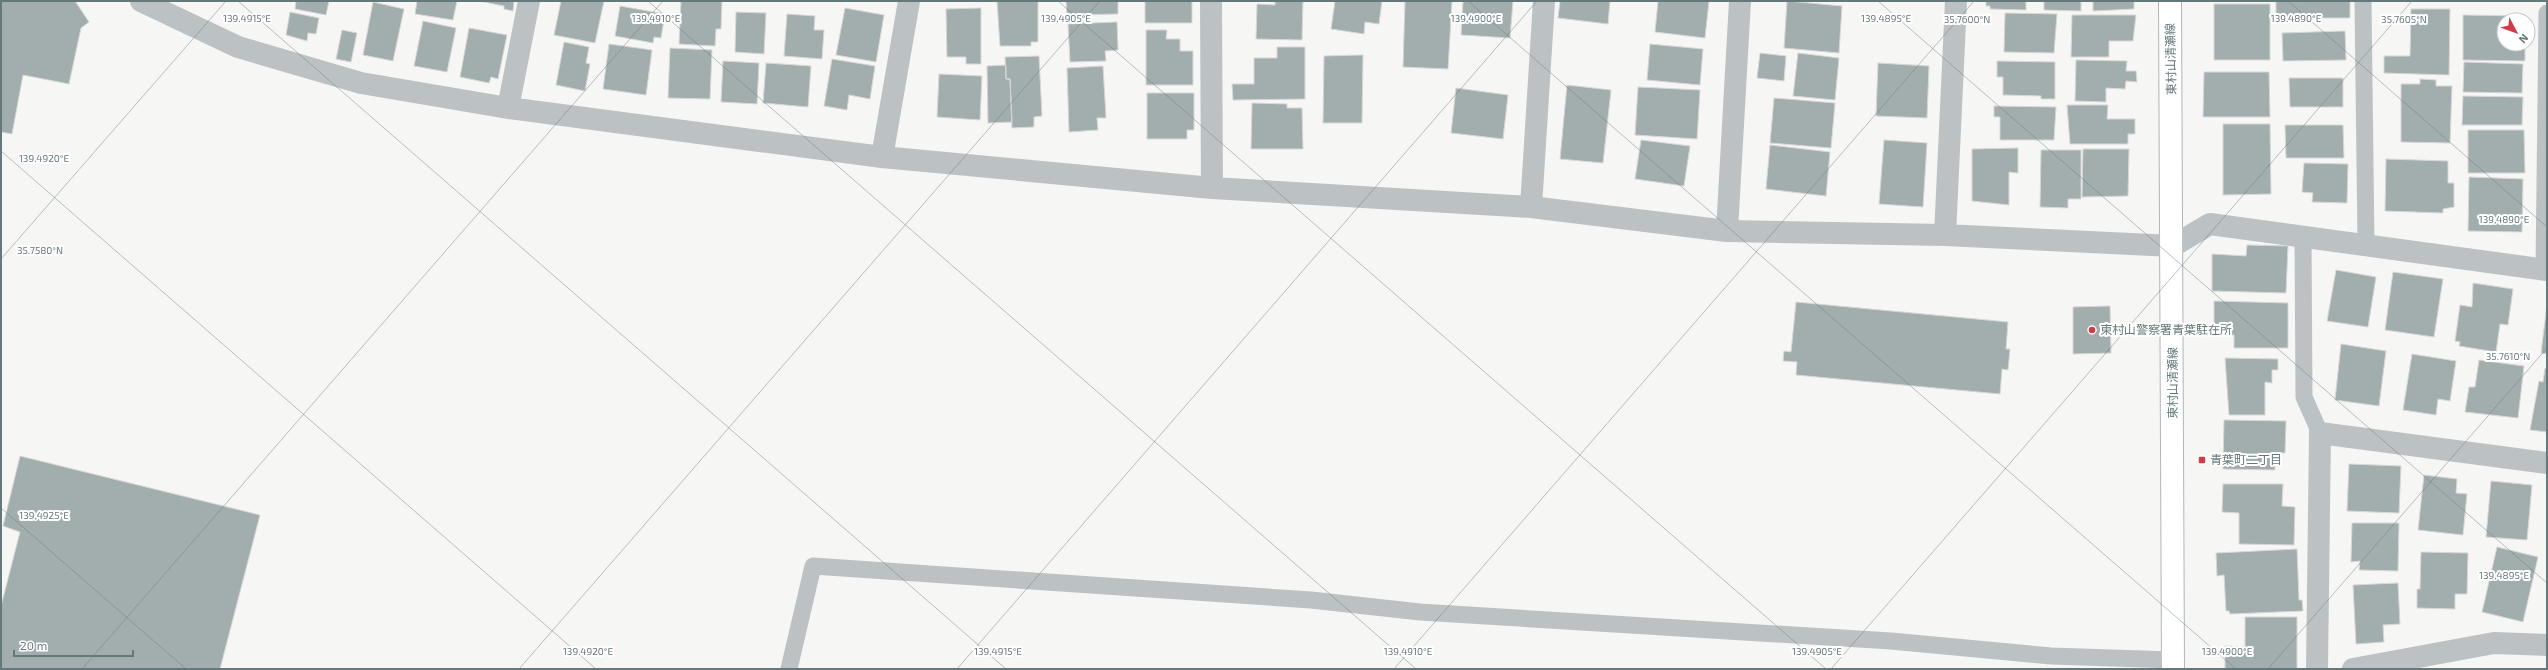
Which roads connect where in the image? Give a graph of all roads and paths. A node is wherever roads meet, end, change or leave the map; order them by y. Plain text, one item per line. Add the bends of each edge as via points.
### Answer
1 (141, 1) edge
2 (529, 1) edge
3 (908, 1) edge
4 (1211, 1) edge
5 (1544, 1) edge
6 (1740, 1) edge
7 (1956, 1) edge
8 (2170, 1) edge
9 (2363, 1) edge
10 (2547, 13) edge
11 (508, 108) junction
12 (882, 157) junction
13 (1212, 188) junction
14 (1531, 207) junction
15 (1727, 231) junction
16 (1945, 235) junction
17 (2303, 236) junction
18 (2366, 244) junction
19 (2173, 246) junction
20 (2545, 270) edge
21 (2320, 433) junction
22 (2547, 463) edge
23 (2547, 645) edge
24 (2173, 665) edge
25 (789, 669) edge
26 (2317, 669) edge
27 (2353, 669) edge

1 - 11 street via 238,47 353,81
2 - 11 street
3 - 12 street
4 - 13 street
5 - 14 street
6 - 15 street
7 - 16 street
8 - 19 main road, 東村山清瀬線
9 - 18 lane
10 - 20 lane
11 - 12 street
12 - 13 street
13 - 14 street
14 - 15 street
15 - 16 street
16 - 19 street
17 - 18 street
17 - 19 street via 2210,224
17 - 21 lane via 2304,397
18 - 20 street
19 - 24 main road, 東村山清瀬線
21 - 22 street
21 - 26 street
23 - 27 street via 2494,643
24 - 25 lane via 1891,641 1420,612 1311,600 813,566

